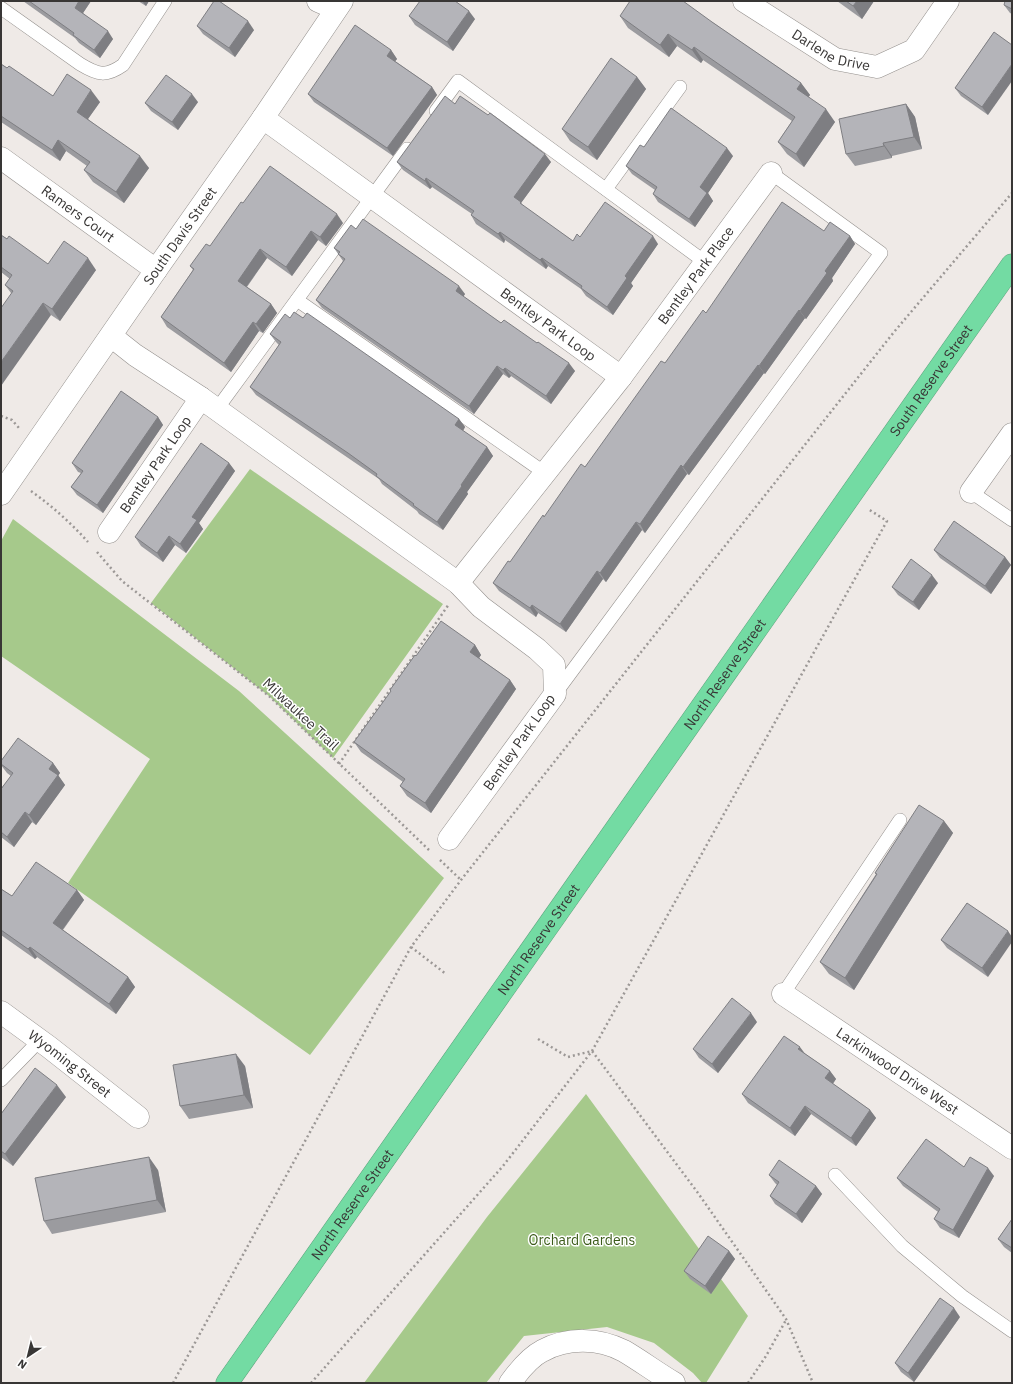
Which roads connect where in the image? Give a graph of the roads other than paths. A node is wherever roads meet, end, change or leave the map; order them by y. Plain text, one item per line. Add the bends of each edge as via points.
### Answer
1 (165, 1) edge
2 (744, 1) edge
3 (948, 1) edge
4 (332, 4) edge
5 (1, 8) edge
6 (680, 86) dead end
7 (263, 118) junction
8 (427, 123) edge
9 (414, 141) edge
10 (1, 158) edge
11 (772, 173) joint
12 (606, 189) junction
13 (372, 197) junction
14 (705, 262) junction
15 (1012, 265) edge
16 (156, 270) junction
17 (297, 300) junction
18 (110, 336) junction
19 (621, 377) junction
20 (209, 403) junction
21 (1012, 434) edge
22 (545, 473) junction
23 (971, 492) joint
24 (1, 494) edge
25 (849, 496) joint
26 (1012, 520) edge
27 (109, 532) dead end
28 (458, 583) junction
29 (555, 694) junction
30 (900, 820) dead end
31 (449, 839) dead end
32 (783, 994) joint
33 (1, 1012) edge
34 (40, 1040) junction
35 (1, 1080) edge
36 (138, 1117) dead end
37 (1012, 1148) edge
38 (835, 1175) dead end
39 (1012, 1331) edge
40 (227, 1383) edge
41 (510, 1383) edge
42 (674, 1383) edge

1 - 5 lane via 123,65 114,72 104,74 93,72 80,64
2 - 3 street, Darlene Drive via 835,58 877,67 914,50
4 - 7 street, South Davis Street
6 - 12 lane
7 - 13 street, Bentley Park Loop
7 - 16 street, South Davis Street
8 - 12 lane via 458,81
9 - 13 lane
10 - 16 street, Ramers Court
11 - 14 street, Bentley Park Place
11 - 29 lane via 881,253
12 - 14 lane
13 - 17 lane
13 - 19 street, Bentley Park Loop
14 - 19 street, Bentley Park Place
15 - 25 highway, South Reserve Street
16 - 18 street, South Davis Street
17 - 20 lane
17 - 22 lane
18 - 20 street, Bentley Park Loop
18 - 24 street, South Davis Street via 21,479
19 - 22 street
20 - 27 street, Bentley Park Loop
20 - 28 street, Bentley Park Loop
21 - 23 street
22 - 28 street
23 - 26 lane
25 - 40 highway, North Reserve Street
28 - 29 street, Bentley Park Loop via 481,607 554,665
29 - 31 street, Bentley Park Loop
30 - 32 lane
32 - 37 street, Larkinwood Drive West
33 - 34 street, Wyoming Street
34 - 35 lane
34 - 36 street, Wyoming Street
38 - 39 lane via 902,1246 962,1296
41 - 42 street via 519,1370 541,1351 563,1342 594,1340 624,1351

